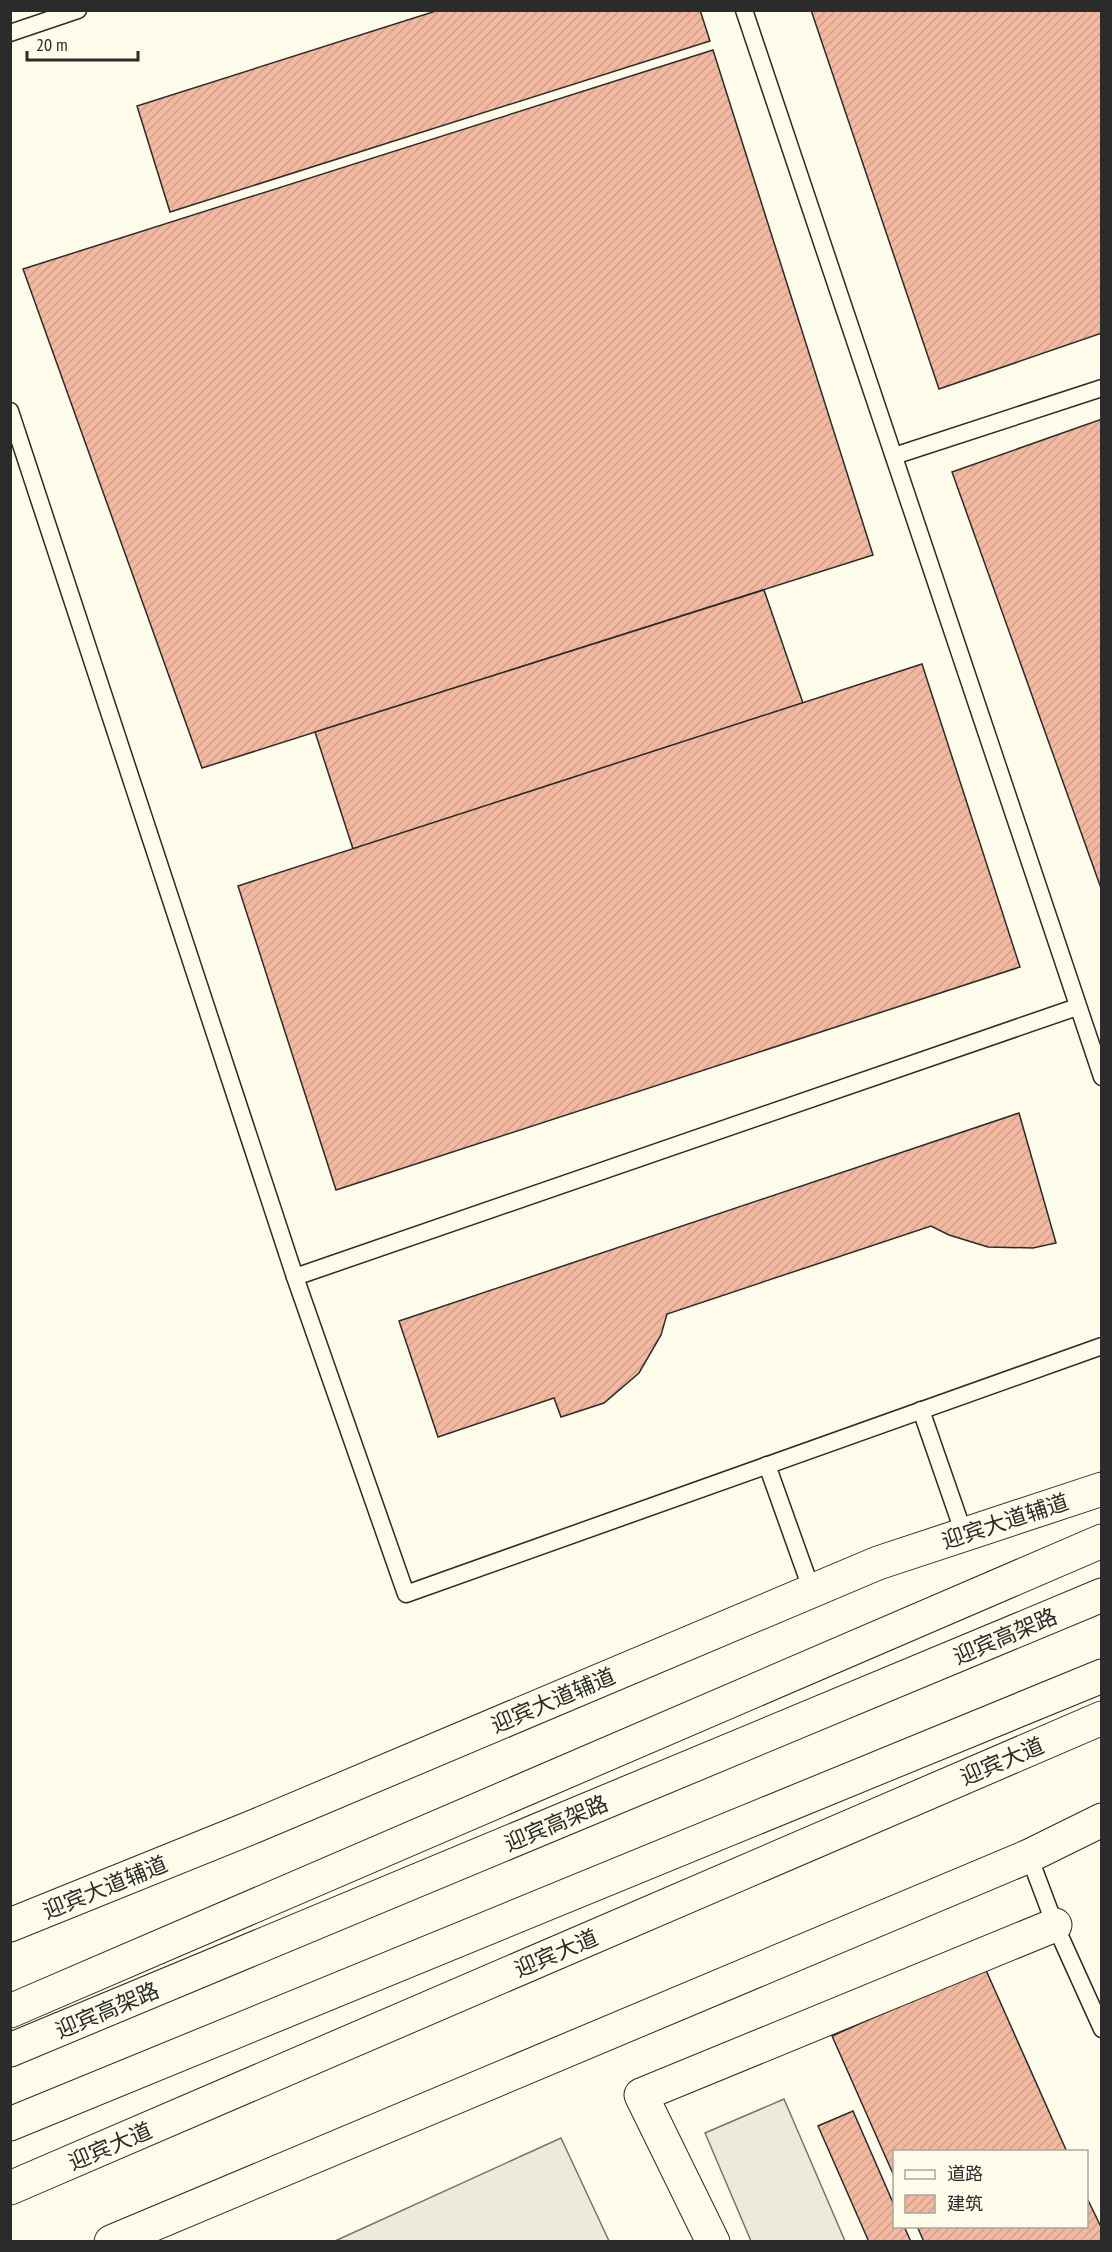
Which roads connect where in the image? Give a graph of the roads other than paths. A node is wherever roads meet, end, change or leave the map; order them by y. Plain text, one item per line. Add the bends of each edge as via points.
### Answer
1 (78, 10) edge
2 (744, 10) edge
3 (10, 33) edge
4 (1101, 388) edge
5 (10, 411) edge
6 (894, 456) junction
7 (1077, 1007) junction
8 (1101, 1077) edge
9 (295, 1277) junction
10 (1101, 1346) edge
11 (921, 1410) junction
12 (767, 1465) junction
13 (1101, 1489) edge
14 (964, 1534) junction
15 (1101, 1541) edge
16 (812, 1591) junction
17 (1101, 1595) edge
18 (1101, 1676) edge
19 (1101, 1718) edge
20 (1101, 1820) edge
21 (1029, 1856) junction
22 (10, 1925) edge
23 (1055, 1925) junction
24 (10, 2011) edge
25 (1101, 2030) edge
26 (10, 2050) edge
27 (10, 2124) edge
28 (10, 2188) edge
29 (111, 2241) edge
30 (713, 2241) edge

1 - 3 lane
2 - 6 lane
4 - 6 lane
5 - 9 lane
6 - 7 lane
7 - 8 lane
7 - 9 lane
9 - 12 lane via 406,1594
10 - 11 lane
11 - 12 lane
11 - 14 lane
12 - 16 lane
13 - 14 main road, 迎宾大道辅道
14 - 16 main road, 迎宾大道辅道 via 878,1563
15 - 24 main road
16 - 22 main road, 迎宾大道辅道
17 - 26 main road, 迎宾高架路
18 - 27 main road
19 - 28 main road, 迎宾大道
20 - 21 main road
21 - 23 lane
21 - 29 main road
23 - 25 lane
23 - 30 main road via 641,2095

